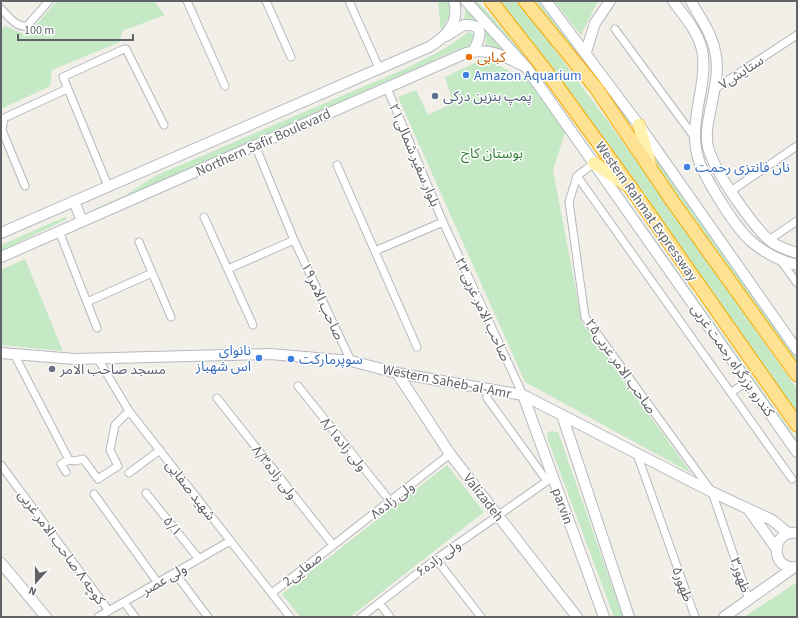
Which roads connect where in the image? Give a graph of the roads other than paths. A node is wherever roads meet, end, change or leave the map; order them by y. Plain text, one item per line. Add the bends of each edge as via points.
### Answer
1 (49, 1) edge
2 (187, 1) edge
3 (266, 1) edge
4 (349, 1) edge
5 (454, 1) edge
6 (466, 1) edge
7 (491, 1) edge
8 (525, 1) edge
9 (546, 1) edge
10 (610, 1) edge
11 (673, 1) edge
12 (693, 5) edge
13 (1, 9) edge
14 (683, 15) junction
15 (615, 29) dead end
16 (797, 36) edge
17 (443, 39) junction
18 (474, 50) junction
19 (586, 52) junction
20 (291, 57) dead end
21 (379, 68) junction
22 (526, 68) junction
23 (225, 86) dead end
24 (387, 88) junction
25 (67, 89) junction
26 (713, 90) junction
27 (164, 125) dead end
28 (639, 125) junction
29 (2, 131) edge
30 (695, 138) junction
31 (255, 145) junction
32 (797, 146) edge
33 (594, 163) junction
34 (337, 165) dead end
35 (651, 170) junction
36 (577, 176) junction
37 (25, 186) dead end
38 (108, 186) junction
39 (631, 188) junction
40 (731, 191) junction
41 (74, 201) junction
42 (204, 217) dead end
43 (82, 221) junction
44 (797, 221) edge
45 (443, 222) junction
46 (760, 230) junction
47 (59, 231) junction
48 (1, 233) edge
49 (749, 239) junction
50 (294, 240) junction
51 (770, 240) junction
52 (139, 242) dead end
53 (375, 251) junction
54 (797, 253) edge
55 (1, 257) edge
56 (781, 261) junction
57 (797, 265) edge
58 (228, 269) junction
59 (152, 273) junction
60 (797, 283) edge
61 (88, 302) junction
62 (171, 317) dead end
63 (253, 325) dead end
64 (97, 328) dead end
65 (417, 347) dead end
66 (797, 350) edge
67 (1, 353) edge
68 (14, 354) junction
69 (98, 359) junction
70 (351, 361) junction
71 (397, 374) junction
72 (797, 376) edge
73 (747, 381) junction
74 (298, 386) dead end
75 (487, 389) junction
76 (731, 393) junction
77 (523, 395) junction
78 (217, 398) dead end
79 (129, 411) junction
80 (562, 415) junction
81 (797, 425) edge
82 (160, 450) junction
83 (797, 452) edge
84 (450, 454) junction
85 (637, 454) junction
86 (69, 460) junction
87 (1, 465) edge
88 (66, 472) dead end
89 (129, 473) dead end
90 (550, 479) junction
91 (792, 479) dead end
92 (712, 492) junction
93 (146, 493) dead end
94 (94, 494) dead end
95 (390, 501) junction
96 (748, 508) junction
97 (498, 515) junction
98 (793, 533) edge
99 (230, 541) junction
100 (333, 545) junction
101 (732, 549) joint
102 (776, 552) junction
103 (199, 559) junction
104 (436, 559) junction
105 (2, 565) edge
106 (795, 568) edge
107 (175, 573) junction
108 (777, 578) junction
109 (158, 583) junction
110 (272, 593) junction
111 (749, 600) junction
112 (124, 602) junction
113 (379, 603) junction
114 (109, 611) junction
115 (46, 617) edge
116 (98, 617) edge
117 (136, 617) edge
118 (208, 617) edge
119 (290, 617) edge
120 (361, 617) edge
121 (390, 617) edge
122 (481, 617) edge
123 (577, 617) edge
124 (604, 617) edge
125 (629, 617) edge
126 (695, 617) edge
127 (724, 617) edge

1 - 13 street via 24,27
2 - 23 street
3 - 20 street
4 - 21 street
5 - 17 street via 456,13
6 - 22 street, کندرو بزرگراه رحمت غربی
7 - 39 highway, Western Rahmat Expressway via 540,63
8 - 35 highway, Western Rahmat Expressway via 596,88
9 - 19 street
10 - 19 street via 595,23
11 - 14 street
12 - 14 street via 685,10
12 - 26 street via 714,43 717,58
14 - 30 street via 695,31 703,56
15 - 30 street
16 - 26 street, ستایش۷
17 - 18 street, Northern Safir Boulevard via 464,25 476,27 480,36
17 - 21 street, Northern Safir Boulevard
18 - 22 street via 490,51
18 - 24 street, Northern Safir Boulevard
19 - 28 street
21 - 38 street, Northern Safir Boulevard
22 - 33 street, کندرو بزرگراه رحمت غربی
24 - 31 street, Northern Safir Boulevard
24 - 45 street, بلوار سفیر شمالی۲۱
25 - 27 street via 62,80 64,76 126,49
25 - 29 street via 4,118
25 - 38 street
26 - 40 street via 707,132 708,146 712,160
28 - 35 main road
28 - 66 street
29 - 37 street
30 - 49 street via 700,163 709,181
31 - 43 street, Northern Safir Boulevard
31 - 50 street, صاحب الامر۱۹
32 - 40 street
33 - 36 street
33 - 39 main road
33 - 73 street, کندرو بزرگراه رحمت غربی
34 - 53 street
35 - 72 highway, Western Rahmat Expressway
36 - 76 street
36 - 92 street, صاحب الامر غربی۲۵ via 569,202 585,317
38 - 41 street, Northern Safir Boulevard
39 - 81 highway, Western Rahmat Expressway
40 - 46 street
41 - 43 street
41 - 48 street, Northern Safir Boulevard
42 - 58 street
43 - 47 street, Northern Safir Boulevard
44 - 51 street
45 - 53 street
45 - 77 street, صاحب الامر غربی۲۳
46 - 49 street
46 - 51 street
47 - 55 street, Northern Safir Boulevard
47 - 61 street
49 - 56 street
50 - 58 street
50 - 70 street, صاحب الامر۱۹
51 - 54 street via 784,249
52 - 59 street
53 - 65 street
56 - 57 street
56 - 60 street
58 - 63 street
59 - 61 street
59 - 62 street
61 - 64 street
67 - 68 street, Western Saheb-al-Amr
68 - 69 street, Western Saheb-al-Amr
68 - 86 street
69 - 70 street, Western Saheb-al-Amr via 270,354
69 - 79 street, شهید صفایی
70 - 71 street, Western Saheb-al-Amr
71 - 75 street, Western Saheb-al-Amr
71 - 84 street, Valizadeh
73 - 76 street
73 - 83 street, کندرو بزرگراه رحمت غربی
74 - 95 street, ولی زاده۸/۱
75 - 77 street, Western Saheb-al-Amr
75 - 90 street via 487,398
76 - 91 street
77 - 80 street, Western Saheb-al-Amr
77 - 90 street, parvin
78 - 100 street, ولی زاده۸/۳
79 - 82 street, شهید صفایی
79 - 86 street via 115,424 110,450 118,466 98,479 83,459
80 - 85 street, Western Saheb-al-Amr
80 - 125 street, parvin
82 - 89 street
82 - 99 street, شهید صفایی
84 - 95 street, ولی زاده۸
84 - 97 street, Valizadeh
85 - 92 street, Western Saheb-al-Amr
85 - 126 street, ظهور۵
86 - 88 street via 62,464
87 - 114 street, کوچه ۸ صاحب الامر غربی
90 - 97 street, ولی زاده۶
90 - 124 street, parvin
92 - 96 street, Western Saheb-al-Amr
92 - 101 street, صاحب الامر غربی۲۵
93 - 103 street, ۵/۱
94 - 109 street
95 - 100 street, ولی زاده۸
96 - 98 street, Western Saheb-al-Amr
96 - 102 street
97 - 104 street, ولی زاده۶
97 - 123 street, Valizadeh
98 - 102 street via 780,538
99 - 103 street, ولی عصر
99 - 110 street, شهید صفایی
100 - 110 street, 2صفایی
101 - 111 street, ظهور۳
102 - 106 street via 781,562
102 - 108 street
103 - 107 street, ولی عصر
104 - 113 street, ولی زاده۶
104 - 122 street
105 - 115 street
106 - 108 street
107 - 109 street, ولی عصر
107 - 118 street
108 - 111 street
109 - 112 street, ولی عصر
110 - 119 street, شهید صفایی
111 - 127 street
112 - 114 street, ولی عصر
112 - 117 street
113 - 120 street, ولی زاده۶
113 - 121 street
114 - 116 street, ولی عصر

